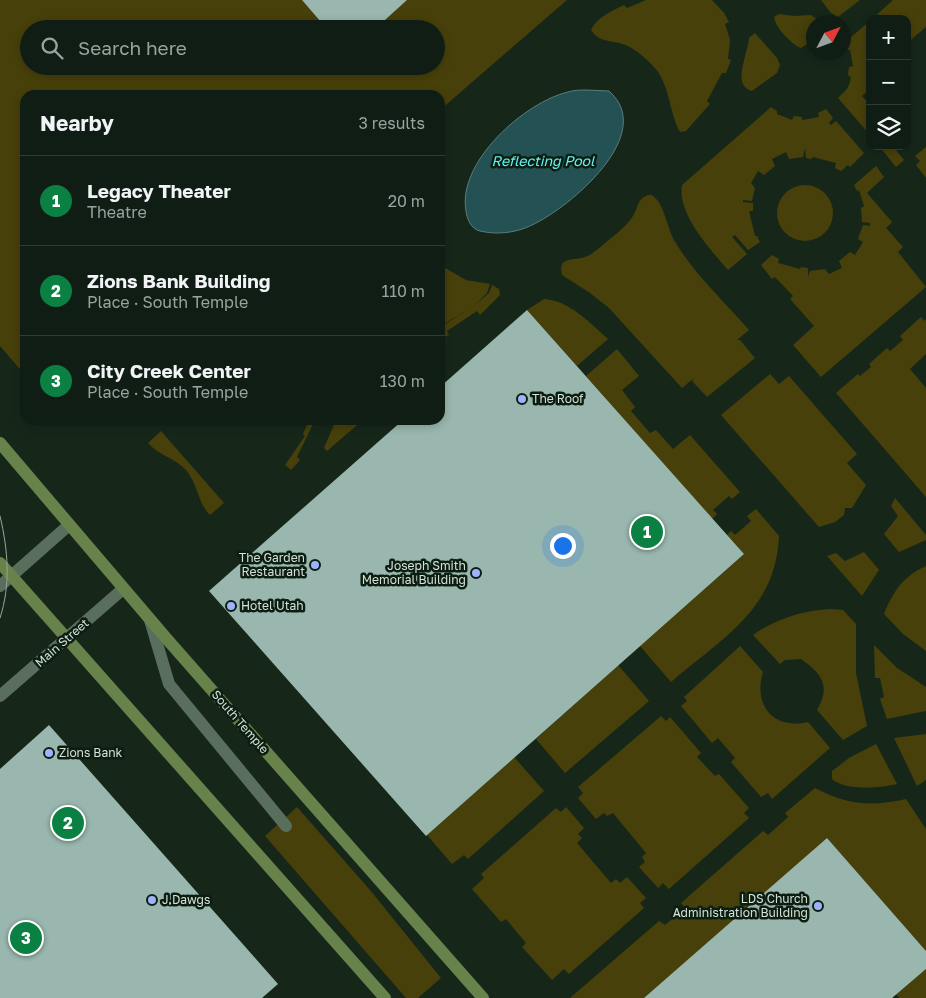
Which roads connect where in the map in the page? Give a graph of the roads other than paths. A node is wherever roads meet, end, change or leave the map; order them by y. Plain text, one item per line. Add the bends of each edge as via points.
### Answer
1 (0, 444) edge
2 (69, 525) junction
3 (0, 564) edge
4 (12, 575) junction
5 (0, 586) edge
6 (123, 589) junction
7 (150, 620) junction
8 (68, 638) junction
9 (0, 696) edge
10 (286, 826) dead end
11 (385, 998) edge
12 (483, 998) edge

1 - 2 street, South Temple
2 - 4 street
2 - 6 street, South Temple
3 - 4 street
4 - 5 street
4 - 8 street
6 - 7 street, South Temple
6 - 8 street, Main Street
7 - 10 street via 169,684
7 - 12 street, South Temple
8 - 9 street, Main Street
8 - 11 street

